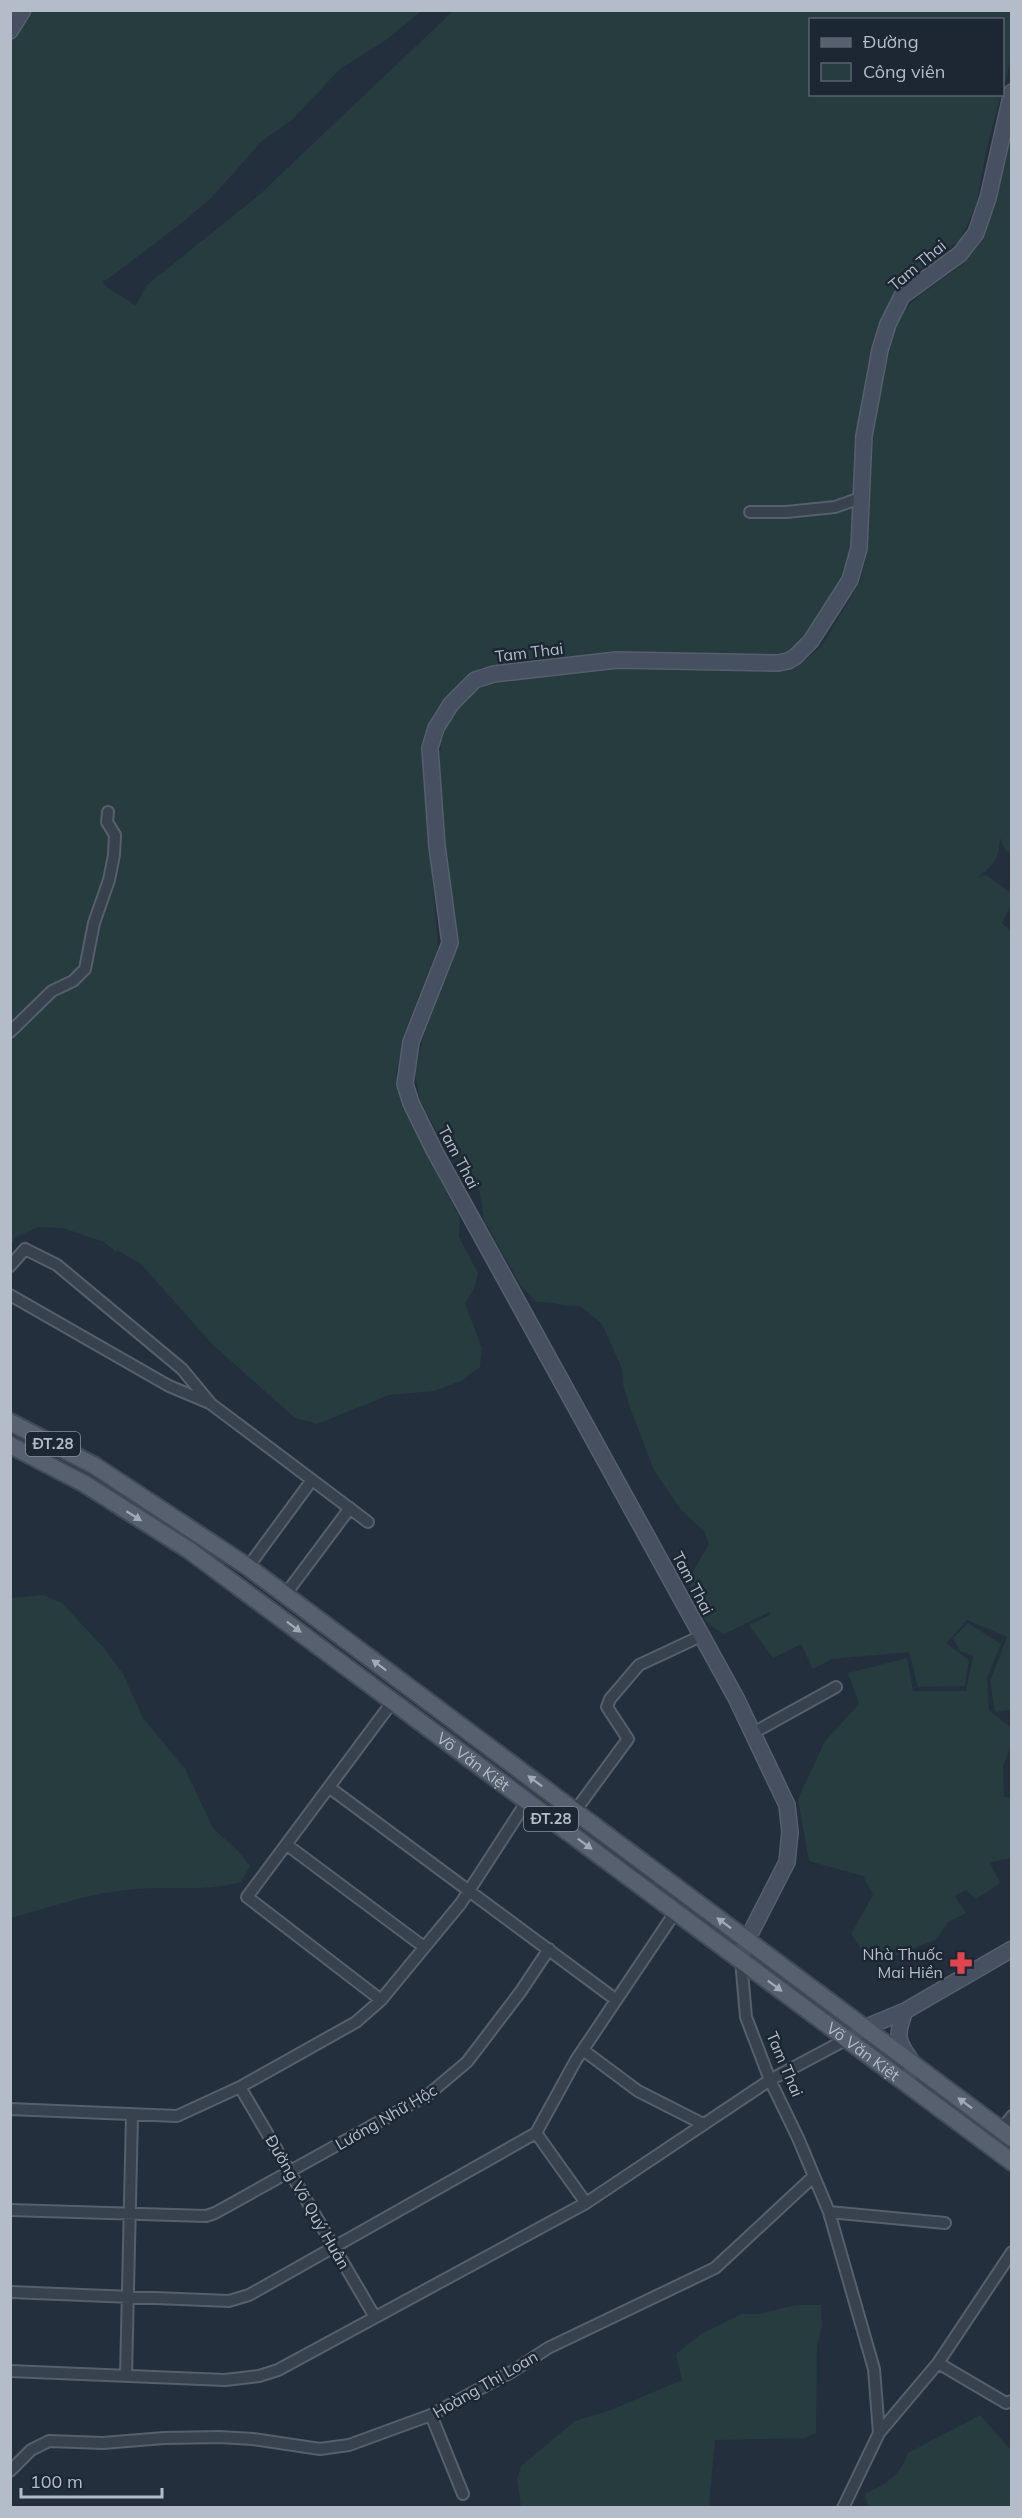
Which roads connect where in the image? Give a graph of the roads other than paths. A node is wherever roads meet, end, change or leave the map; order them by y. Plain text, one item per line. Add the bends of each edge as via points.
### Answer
1 (24, 10) edge
2 (10, 31) edge
3 (1011, 92) edge
4 (860, 498) junction
5 (750, 512) dead end
6 (108, 812) dead end
7 (10, 1032) edge
8 (10, 1266) edge
9 (10, 1295) edge
10 (211, 1404) junction
11 (10, 1422) edge
12 (10, 1444) edge
13 (95, 1466) junction
14 (312, 1480) junction
15 (85, 1484) junction
16 (350, 1508) junction
17 (368, 1522) dead end
18 (248, 1567) junction
19 (285, 1595) junction
20 (701, 1636) junction
21 (836, 1688) dead end
22 (393, 1701) junction
23 (753, 1733) junction
24 (330, 1788) junction
25 (527, 1801) junction
26 (574, 1811) junction
27 (286, 1845) junction
28 (469, 1891) junction
29 (676, 1911) junction
30 (747, 1940) junction
31 (424, 1947) junction
32 (549, 1949) junction
33 (1011, 1949) edge
34 (741, 1960) junction
35 (615, 1999) junction
36 (381, 2000) junction
37 (905, 2011) junction
38 (864, 2028) junction
39 (847, 2039) junction
40 (583, 2050) junction
41 (915, 2066) junction
42 (770, 2080) junction
43 (905, 2082) junction
44 (240, 2087) junction
45 (10, 2109) edge
46 (132, 2116) junction
47 (1011, 2116) edge
48 (703, 2124) junction
49 (536, 2133) junction
50 (1006, 2134) edge
51 (1011, 2162) edge
52 (290, 2172) junction
53 (814, 2176) junction
54 (586, 2203) junction
55 (10, 2210) edge
56 (829, 2212) junction
57 (130, 2213) junction
58 (945, 2223) dead end
59 (335, 2248) junction
60 (1011, 2252) edge
61 (10, 2292) edge
62 (128, 2297) junction
63 (375, 2317) junction
64 (938, 2363) junction
65 (10, 2371) edge
66 (126, 2376) junction
67 (1011, 2401) edge
68 (431, 2415) junction
69 (879, 2433) junction
70 (10, 2471) edge
71 (463, 2494) dead end
72 (843, 2508) edge

1 - 2 street
3 - 4 street, Tam Thai via 988,198 976,233 960,254 902,296 888,324 864,436
4 - 5 street via 835,507
4 - 20 street, Tam Thai via 859,548 854,572 811,641 788,661 617,660 494,674 474,680 451,704 435,728 430,748 437,846 450,943 411,1042 405,1084 434,1150
6 - 7 street via 107,822 115,835 114,855 85,969 73,981 52,991
8 - 10 street via 25,1249 57,1265 182,1369
9 - 10 street via 169,1386
10 - 14 street
11 - 13 main road, Võ Văn Kiệt / ĐT.28
12 - 15 main road, Võ Văn Kiệt / ĐT.28
13 - 15 main road
13 - 18 main road, Võ Văn Kiệt / ĐT.28
14 - 16 street
14 - 18 street
15 -> 22 main road, Võ Văn Kiệt / ĐT.28 via 189,1550
16 - 17 street
16 - 19 street
18 - 19 main road, Võ Văn Kiệt / ĐT.28
26 -> 19 main road, Võ Văn Kiệt / ĐT.28
20 - 23 street, Tam Thai
20 - 26 street via 639,1665 610,1699 607,1707 628,1739
21 - 23 street
22 - 24 street
22 - 25 main road, Võ Văn Kiệt / ĐT.28
23 - 30 street, Tam Thai via 787,1805 790,1832 787,1862
24 - 27 street
24 - 28 street
25 - 28 street
25 -> 29 main road, Võ Văn Kiệt / ĐT.28
30 -> 26 main road, Võ Văn Kiệt / ĐT.28
27 - 31 street
27 - 36 street via 247,1897
28 - 31 street
28 - 32 street
29 - 34 main road, Võ Văn Kiệt / ĐT.28
29 - 35 street
30 - 34 street, Tam Thai
30 - 38 main road, Võ Văn Kiệt / ĐT.28
31 - 36 street
32 - 35 street
32 - 52 street, Lương Nhữ Hộc via 460,2070 429,2094
33 - 37 street
34 -> 39 main road, Võ Văn Kiệt / ĐT.28
34 - 42 street, Tam Thai via 746,2017
35 - 40 street
36 - 44 street via 356,2022
37 - 38 street
37 - 41 street via 898,2030 900,2044
38 - 39 street
38 - 41 main road, Võ Văn Kiệt / ĐT.28
39 - 42 street
39 - 43 main road, Võ Văn Kiệt / ĐT.28
40 - 48 street via 638,2091
40 - 49 street
41 - 43 street
50 -> 41 main road, Võ Văn Kiệt / ĐT.28
42 - 48 street
42 - 53 street, Tam Thai
43 - 51 main road, Võ Văn Kiệt / ĐT.28
44 - 46 street via 177,2116
44 - 52 street, Đường Võ Quý Huân
45 - 46 street
46 - 57 street
47 - 50 street
48 - 54 street
49 - 54 street
49 - 59 street
52 - 57 street, Lương Nhữ Hộc via 206,2216
52 - 59 street, Đường Võ Quý Huân
53 - 56 street, Tam Thai
53 - 68 street, Hoàng Thị Loan via 715,2268 548,2348
54 - 63 street
55 - 57 street, Lương Nhữ Hộc
56 - 58 street
56 - 69 street, Tam Thai via 869,2346
57 - 62 street
59 - 62 street via 249,2295 229,2301
59 - 63 street, Đường Võ Quý Huân
60 - 64 street
61 - 62 street
62 - 66 street
63 - 66 street via 278,2370 259,2376 225,2380
64 - 67 street via 1006,2403
64 - 69 street
65 - 66 street
68 - 70 street, Hoàng Thị Loan via 349,2445 320,2449 253,2439 49,2441 31,2450
68 - 71 street
69 - 72 street, Tam Thai

